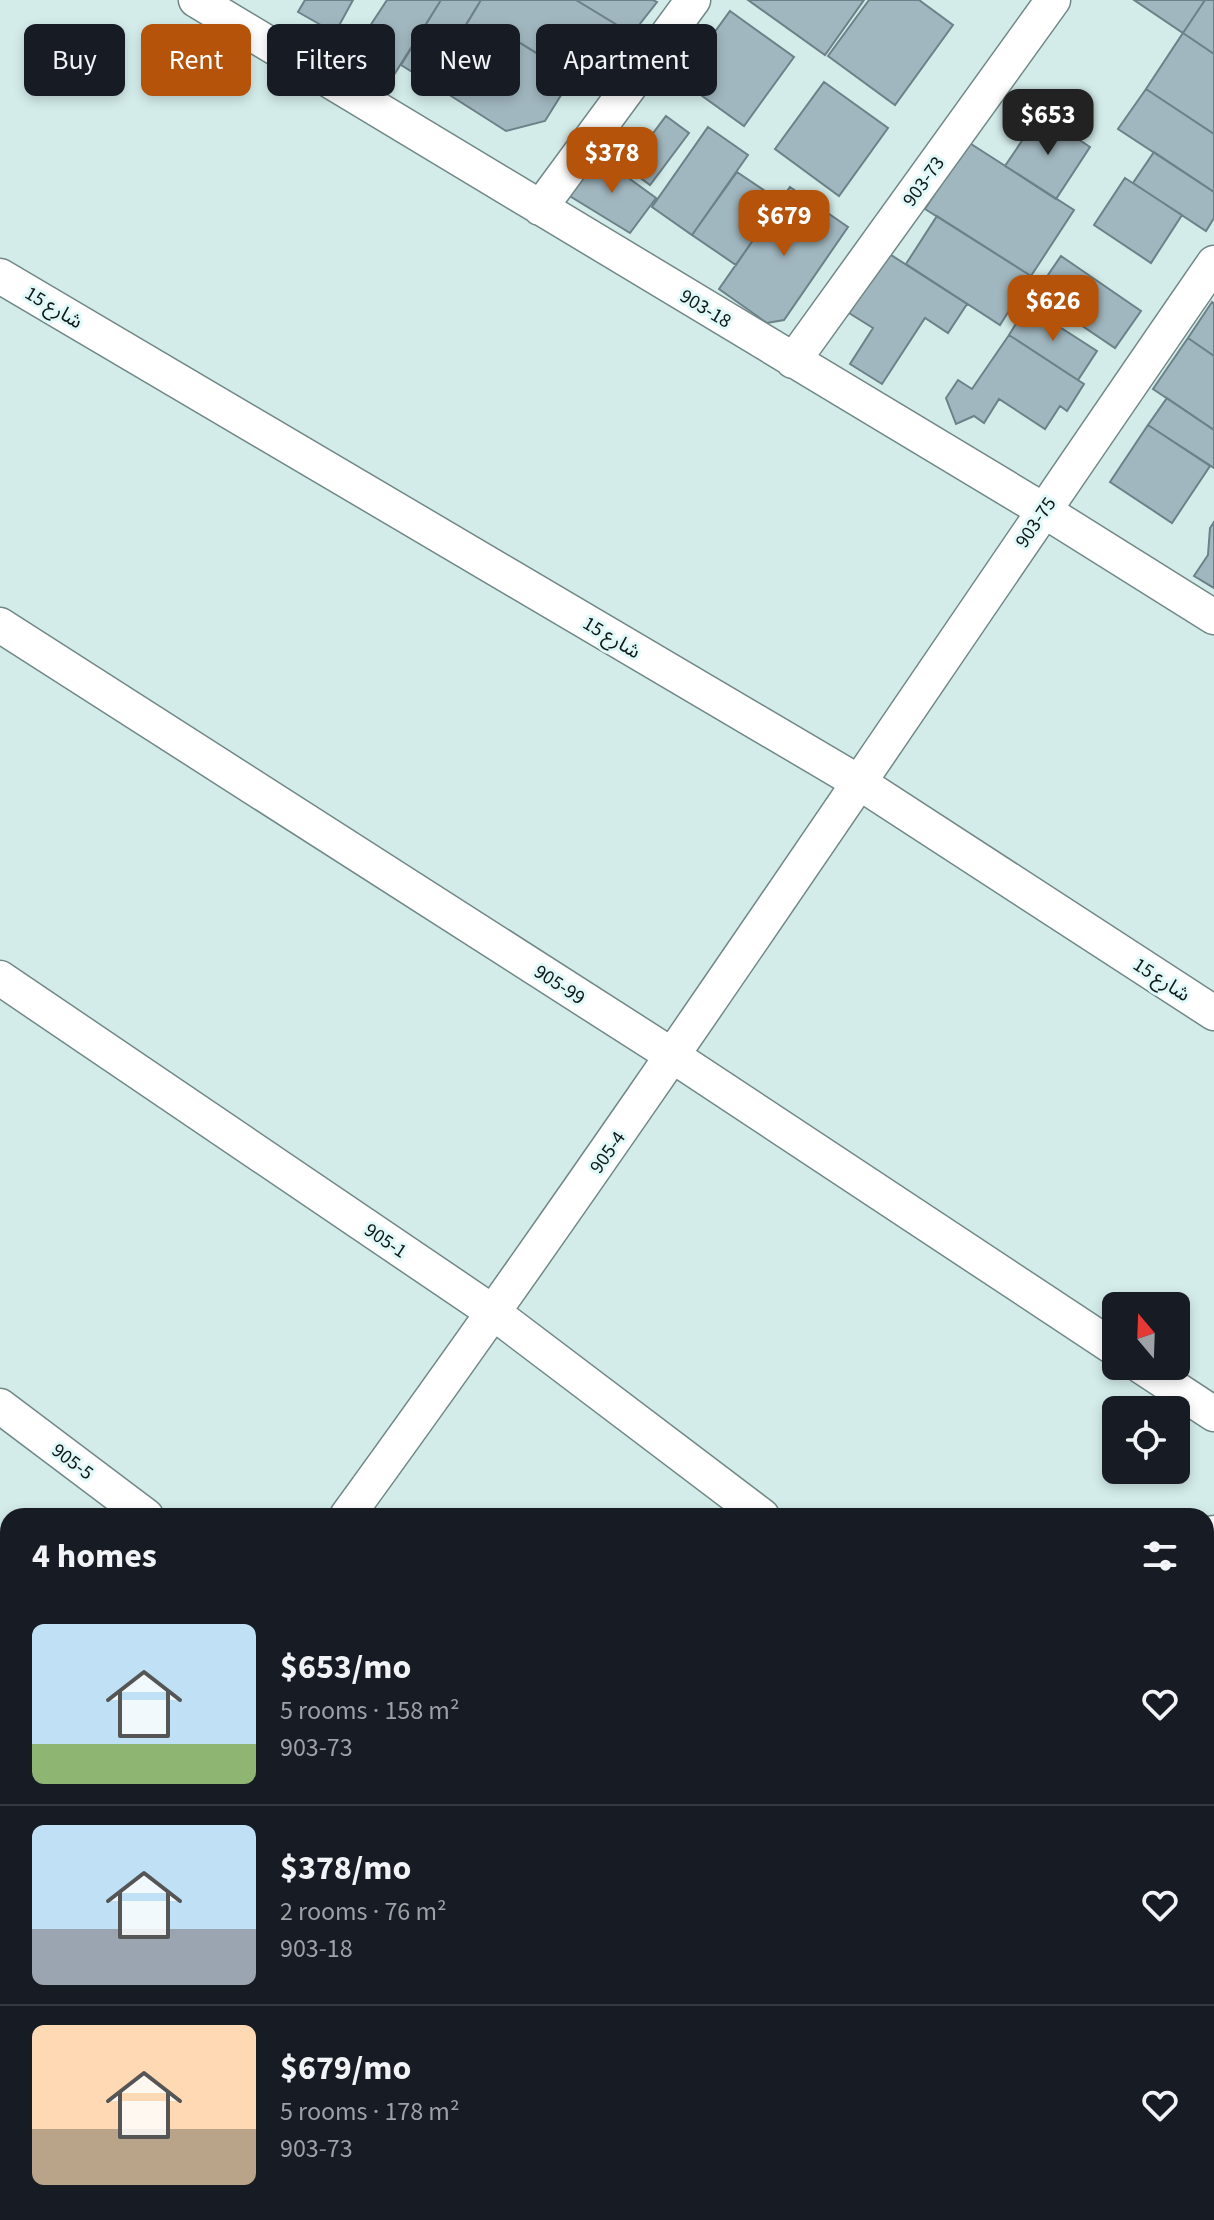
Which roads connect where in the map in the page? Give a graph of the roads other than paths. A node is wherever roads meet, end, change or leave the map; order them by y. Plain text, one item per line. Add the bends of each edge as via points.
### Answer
1 (196, 0) edge
2 (693, 0) edge
3 (1053, 0) edge
4 (540, 208) junction
5 (1214, 263) edge
6 (0, 276) edge
7 (793, 361) junction
8 (1043, 510) junction
9 (1214, 617) edge
10 (0, 625) edge
11 (860, 783) junction
12 (0, 978) edge
13 (1214, 1013) edge
14 (673, 1056) junction
15 (494, 1313) junction
16 (1102, 1340) edge
17 (1162, 1380) edge
18 (0, 1406) edge
19 (1214, 1414) edge
20 (135, 1508) edge
21 (353, 1508) edge
22 (751, 1508) edge

1 - 4 street, 903-18
2 - 4 street
3 - 7 street, 903-73
4 - 7 street, 903-18
5 - 8 street, 903-75
6 - 11 street, شارع 15
7 - 8 street, 903-18
8 - 9 street, 903-18
8 - 11 street, 903-75
10 - 14 street, 905-99
11 - 13 street, شارع 15
11 - 14 street, 905-4
12 - 15 street, 905-1
14 - 15 street, 905-4
14 - 16 street, 905-99
15 - 21 street, 905-4
15 - 22 street, 905-1
17 - 19 street
18 - 20 street, 905-5

